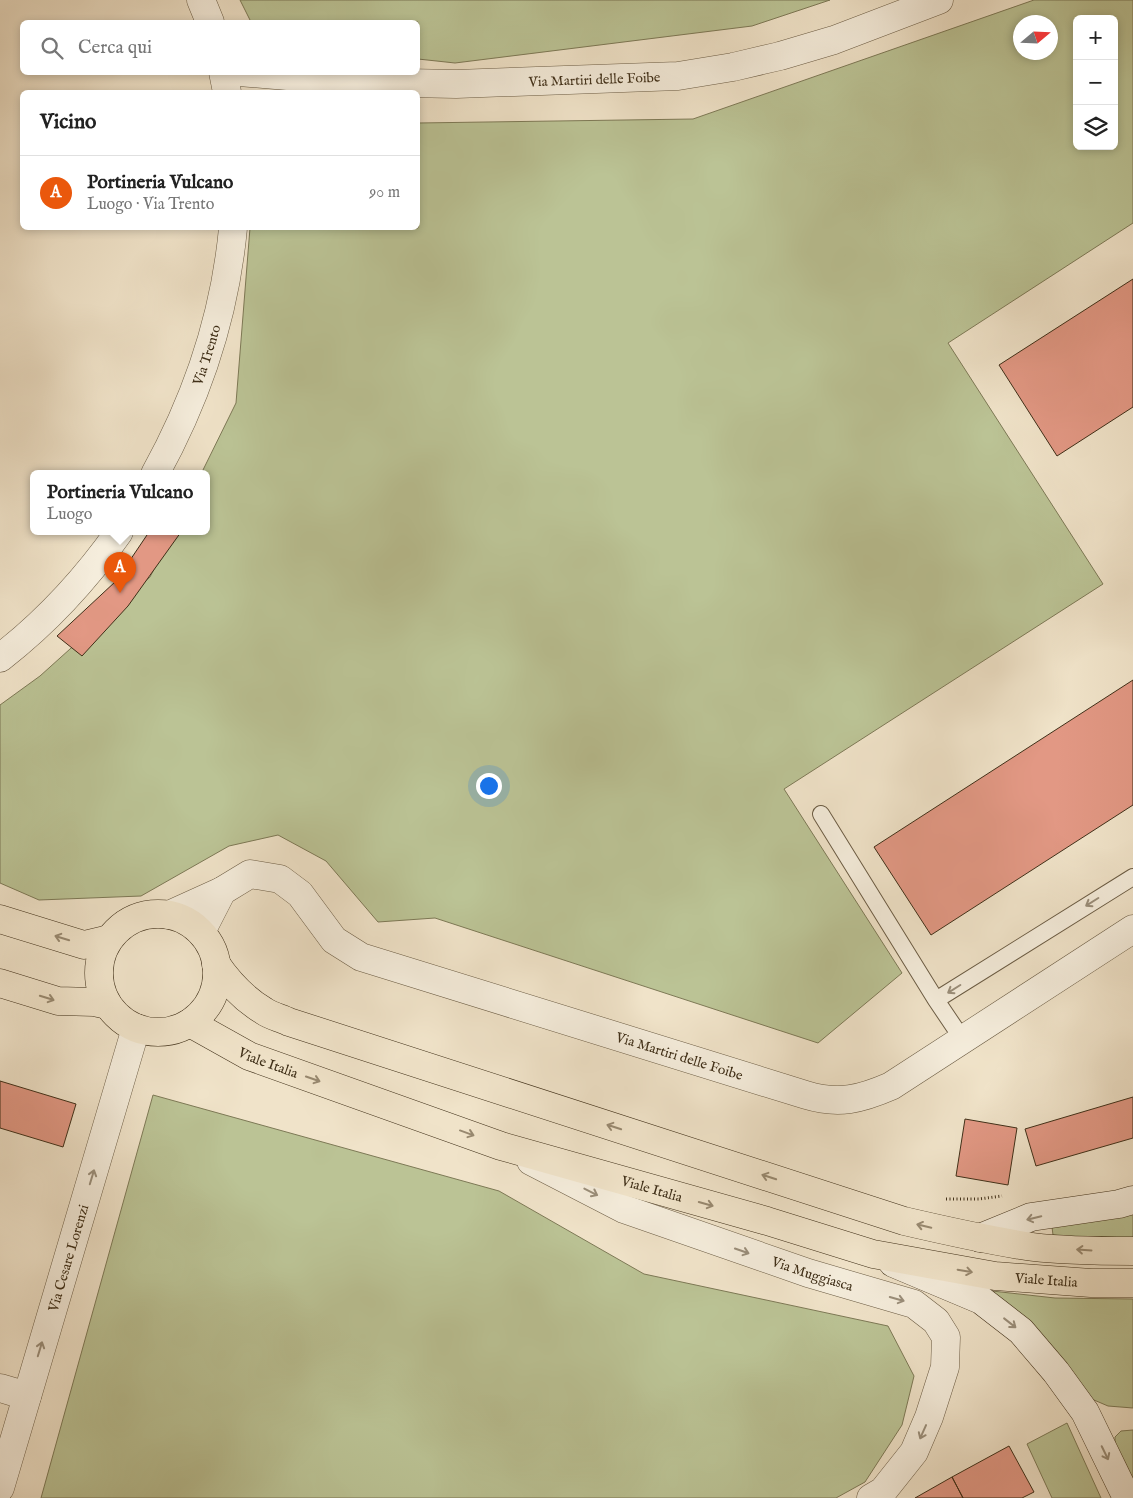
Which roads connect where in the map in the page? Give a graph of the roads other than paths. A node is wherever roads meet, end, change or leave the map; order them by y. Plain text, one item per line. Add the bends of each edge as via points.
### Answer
1 (201, 0) edge
2 (939, 0) edge
3 (209, 20) edge
4 (224, 75) edge
5 (275, 75) edge
6 (227, 90) edge
7 (233, 230) edge
8 (157, 470) edge
9 (117, 535) edge
10 (0, 658) edge
11 (821, 814) dead end
12 (1133, 876) edge
13 (222, 891) junction
14 (169, 915) junction
15 (0, 919) edge
16 (1133, 929) edge
17 (201, 932) junction
18 (109, 939) junction
19 (216, 964) junction
20 (0, 983) edge
21 (936, 1000) junction
22 (108, 1005) junction
23 (190, 1022) junction
24 (136, 1028) junction
25 (963, 1040) junction
26 (501, 1146) junction
27 (1133, 1200) edge
28 (980, 1238) junction
29 (1133, 1251) edge
30 (873, 1254) junction
31 (1133, 1283) edge
32 (0, 1388) edge
33 (27, 1396) junction
34 (0, 1488) edge
35 (871, 1498) edge
36 (1127, 1498) edge

1 - 3 street
2 - 5 street, Via Martiri delle Foibe via 834,40 780,56 732,68 678,76 456,84 358,82
4 - 6 street
7 - 8 street, Via Trento via 223,297 202,368 185,416
9 - 10 street via 53,610
11 - 21 lane
12 -> 21 lane
13 - 14 street, Via Martiri delle Foibe
13 - 17 street
13 - 25 street, Via Martiri delle Foibe via 250,874 280,879 300,894 334,940 361,956 819,1099 841,1100 875,1093
14 - 17 main road
14 - 18 main road via 136,918 119,928
18 -> 15 main road via 84,945
16 - 25 street, Via Martiri delle Foibe
17 - 19 main road
18 - 22 main road via 99,974 101,990
19 - 23 main road via 212,997
28 -> 19 main road via 904,1221 289,1022 265,1012 244,997
20 -> 22 main road via 58,1001
21 - 25 lane
22 - 24 main road via 118,1017
23 - 24 main road via 163,1032
23 -> 26 main road, Viale Italia via 248,1056
33 -> 24 street, Via Cesare Lorenzi
26 -> 30 main road, Viale Italia
26 -> 35 street, Via Muggiasca via 624,1209 808,1274 914,1304 936,1321 946,1337 945,1367 929,1417 914,1452 883,1491
27 -> 28 street via 1031,1217
29 -> 28 main road via 1033,1247
30 -> 31 main road, Viale Italia via 995,1276
30 -> 36 street via 981,1300 1021,1331 1085,1412
32 - 33 street
33 - 34 street, Via Cesare Lorenzi

